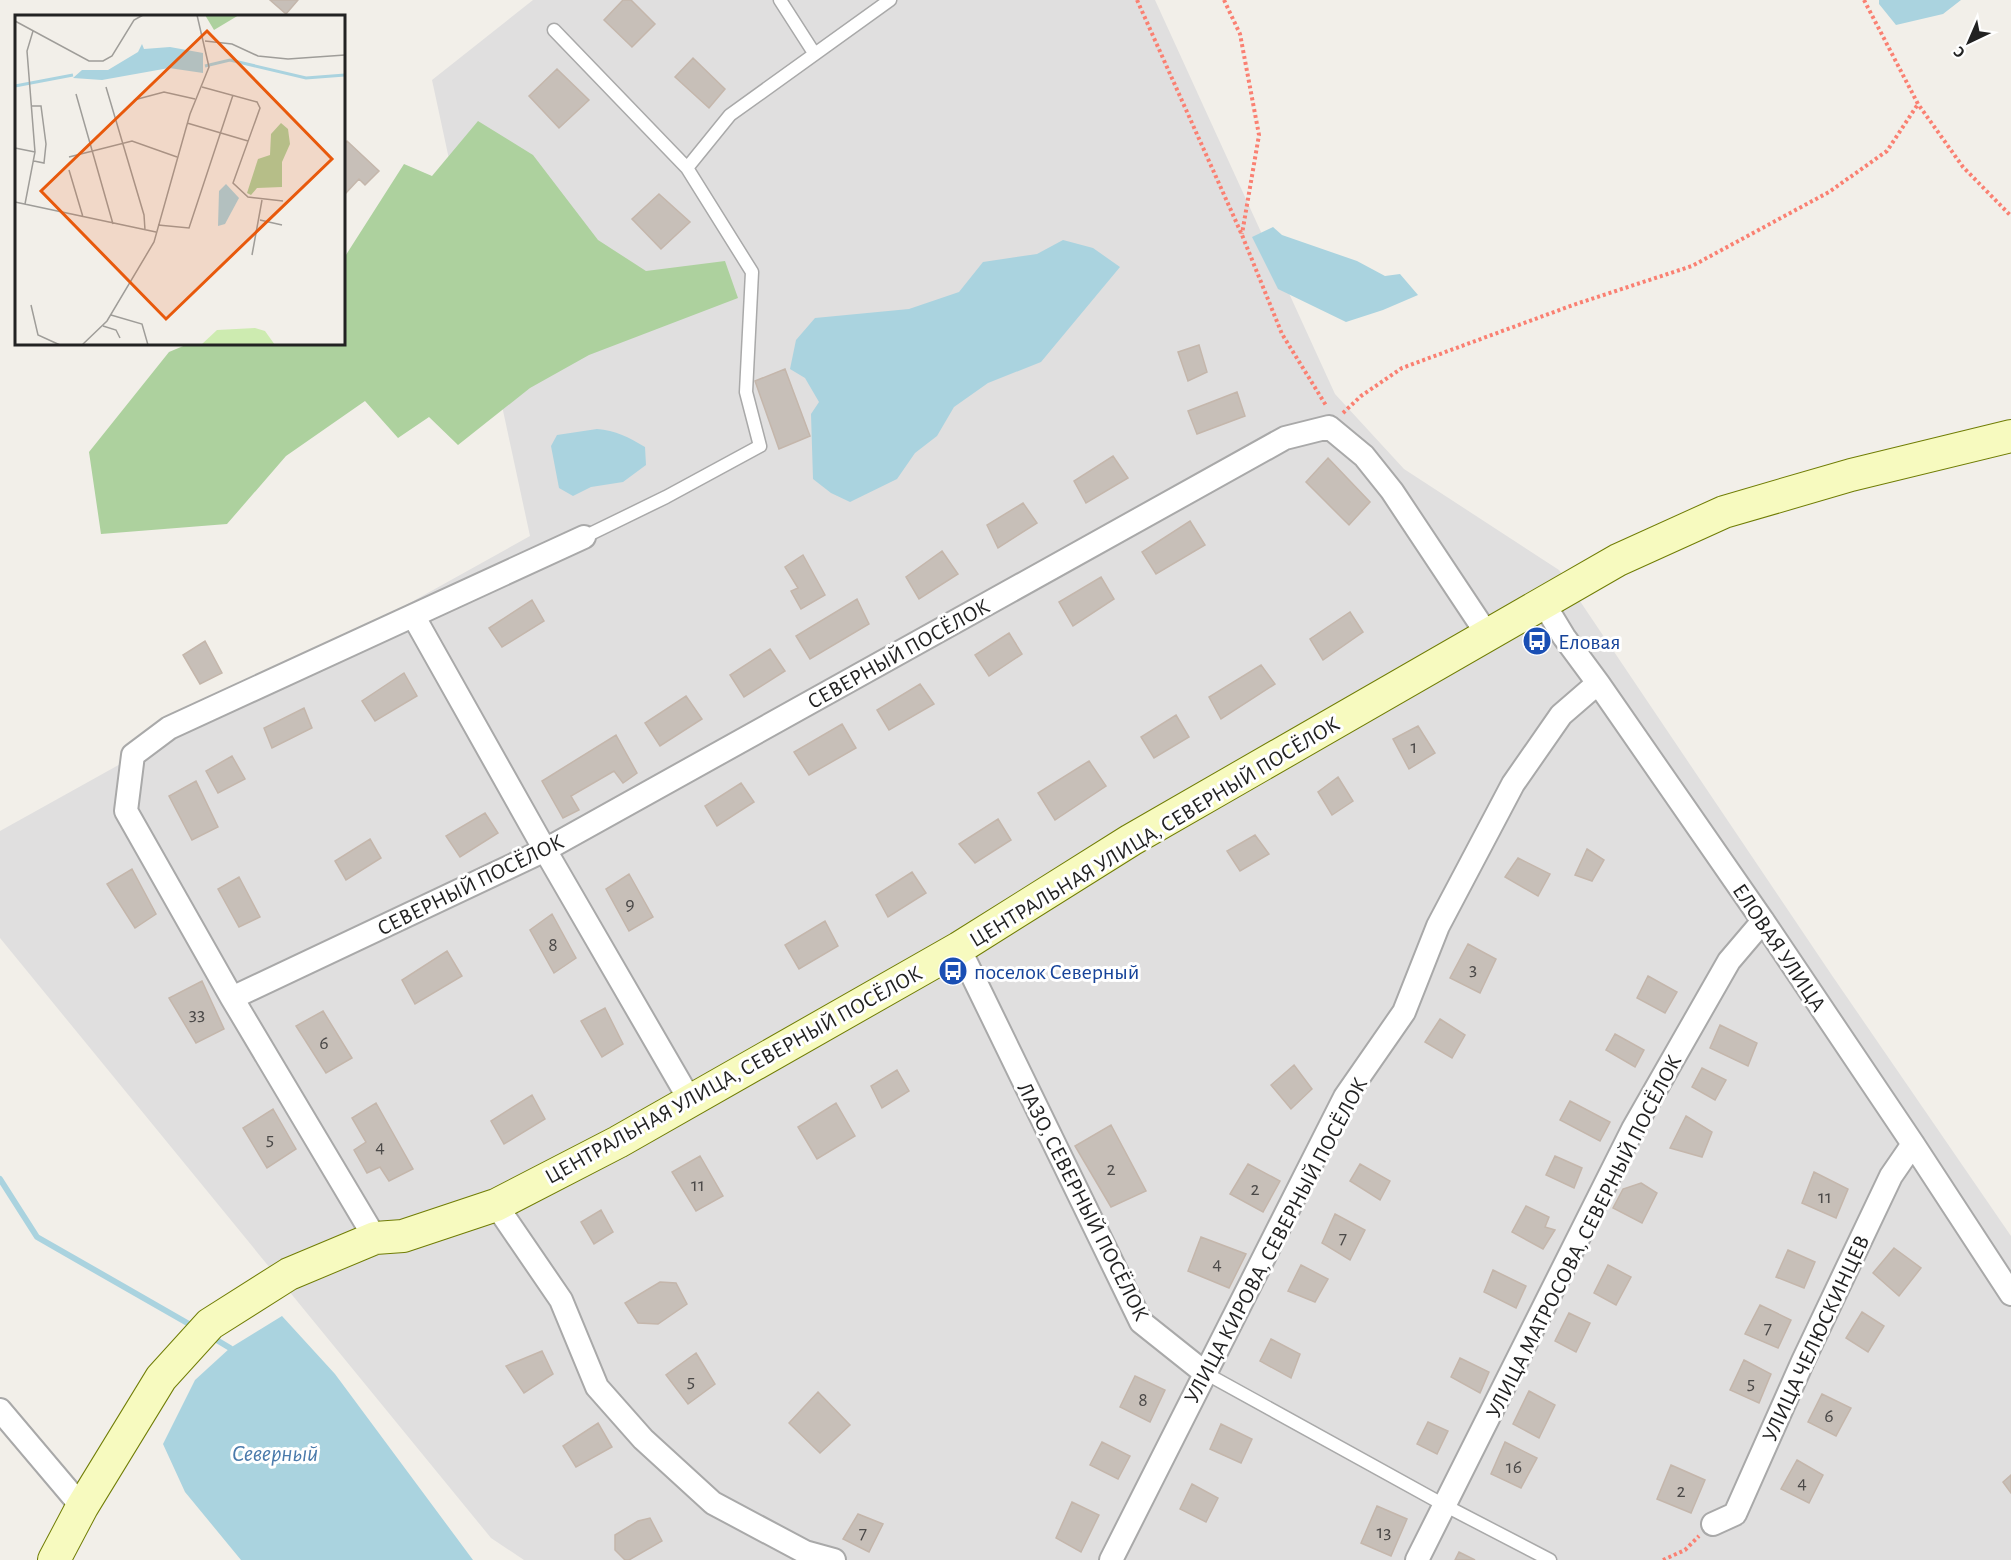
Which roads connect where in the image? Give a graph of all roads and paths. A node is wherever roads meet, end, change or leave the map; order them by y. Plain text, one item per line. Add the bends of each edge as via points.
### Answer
1 (780, 0) edge
2 (890, 0) edge
3 (1137, 0) edge
4 (1224, 0) edge
5 (1864, 0) edge
6 (554, 30) dead end
7 (814, 52) junction
8 (1918, 104) junction
9 (687, 168) junction
10 (2011, 216) edge
11 (1242, 235) junction
12 (1332, 423) junction
13 (2011, 436) edge
14 (584, 537) joint
15 (1544, 604) junction
16 (414, 617) junction
17 (1487, 634) junction
18 (1598, 683) junction
19 (545, 850) junction
20 (1763, 921) junction
21 (959, 948) junction
22 (232, 998) junction
23 (691, 1102) junction
24 (1913, 1144) junction
25 (496, 1205) junction
26 (375, 1238) junction
27 (2011, 1294) edge
28 (1205, 1373) junction
29 (0, 1410) edge
30 (1446, 1506) junction
31 (82, 1508) junction
32 (1713, 1524) joint
33 (54, 1560) edge
34 (834, 1560) edge
35 (1111, 1560) edge
36 (1418, 1560) edge
37 (1550, 1560) edge
38 (1663, 1560) edge

1 - 7 lane
2 - 7 lane
3 - 11 path
4 - 11 path via 1240,34 1259,135
5 - 8 path
6 - 9 lane
7 - 9 lane via 730,115
8 - 10 path via 1963,166
8 - 12 path via 1887,151 1829,192 1692,266 1402,368 1361,396
9 - 14 lane via 752,272 746,392 760,446
11 - 12 path via 1282,333
12 - 17 street via 1392,491
12 - 19 street, СЕВЕРНЫЙ ПОСЁЛОК via 1285,438
13 - 15 street, ЦЕНТРАЛЬНАЯ УЛИЦА, СЕВЕРНЫЙ ПОСЁЛОК via 1851,475 1724,512 1618,560
14 - 16 street
15 - 17 street, ЦЕНТРАЛЬНАЯ УЛИЦА, СЕВЕРНЫЙ ПОСЁЛОК
15 - 18 street, ЕЛОВАЯ УЛИЦА
16 - 19 street
16 - 22 street via 169,728 133,754 126,811
17 - 21 street, ЦЕНТРАЛЬНАЯ УЛИЦА, СЕВЕРНЫЙ ПОСЁЛОК via 1131,840
18 - 20 street, ЕЛОВАЯ УЛИЦА
18 - 28 street, УЛИЦА КИРОВА, СЕВЕРНЫЙ ПОСЁЛОК via 1561,714 1513,784 1438,926 1404,1012 1345,1097
19 - 22 street, СЕВЕРНЫЙ ПОСЁЛОК
19 - 23 street
20 - 24 street, ЕЛОВАЯ УЛИЦА
20 - 30 street, УЛИЦА МАТРОСОВА, СЕВЕРНЫЙ ПОСЁЛОК via 1728,961 1633,1129
21 - 23 street, ЦЕНТРАЛЬНАЯ УЛИЦА, СЕВЕРНЫЙ ПОСЁЛОК
21 - 28 street, ЛАЗО, СЕВЕРНЫЙ ПОСЁЛОК via 1141,1322
22 - 26 street
23 - 25 street, ЦЕНТРАЛЬНАЯ УЛИЦА, СЕВЕРНЫЙ ПОСЁЛОК
24 - 27 street, ЕЛОВАЯ УЛИЦА
24 - 32 street, УЛИЦА ЧЕЛЮСКИНЦЕВ via 1886,1187 1735,1514
25 - 26 street, ЦЕНТРАЛЬНАЯ УЛИЦА, СЕВЕРНЫЙ ПОСЁЛОК via 403,1236
25 - 34 street via 561,1300 597,1387 643,1439 713,1503 805,1552
26 - 31 street, ЦЕНТРАЛЬНАЯ УЛИЦА, СЕВЕРНЫЙ ПОСЁЛОК via 289,1274 200,1334 161,1378
28 - 30 lane, ЛАЗО, СЕВЕРНЫЙ ПОСЁЛОК
28 - 35 street, УЛИЦА КИРОВА, СЕВЕРНЫЙ ПОСЁЛОК
29 - 31 street
30 - 36 street, УЛИЦА МАТРОСОВА, СЕВЕРНЫЙ ПОСЁЛОК
30 - 37 lane, ЛАЗО, СЕВЕРНЫЙ ПОСЁЛОК
31 - 33 street, ЦЕНТРАЛЬНАЯ УЛИЦА, СЕВЕРНЫЙ ПОСЁЛОК
32 - 38 path via 1685,1550

